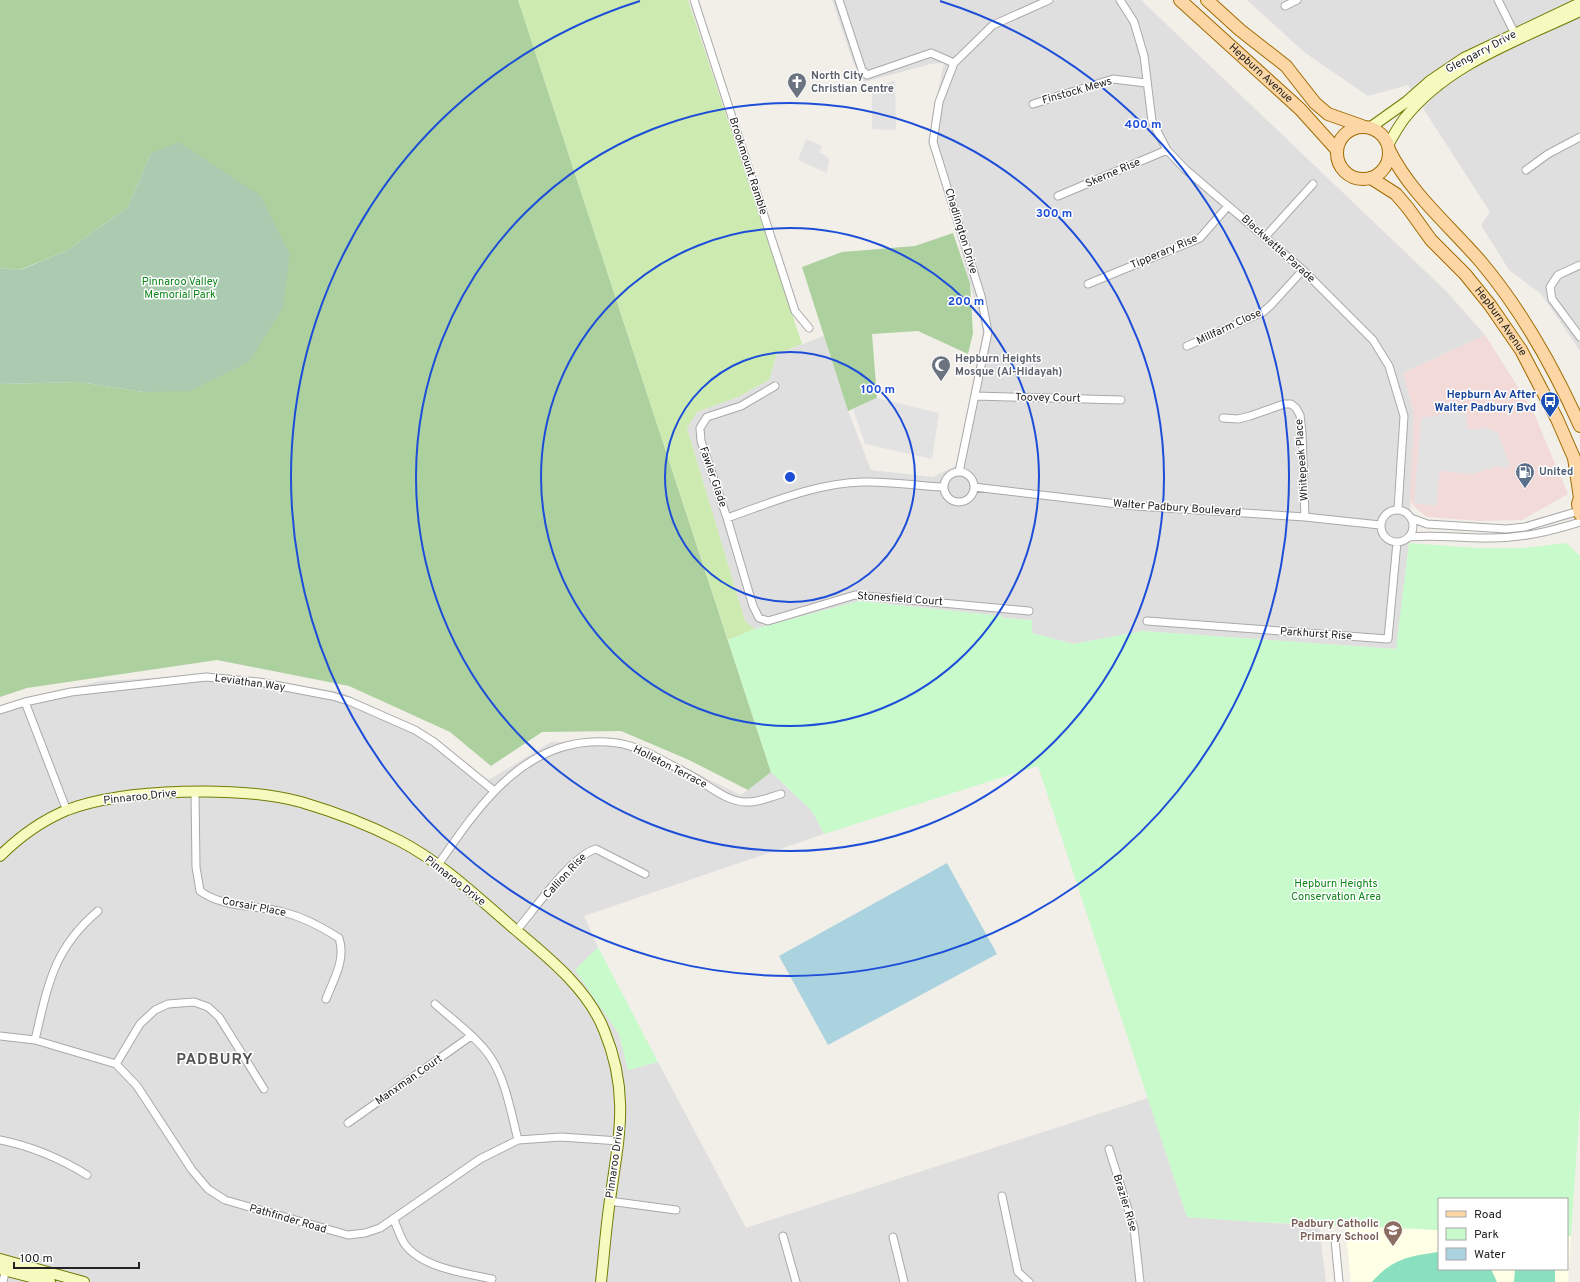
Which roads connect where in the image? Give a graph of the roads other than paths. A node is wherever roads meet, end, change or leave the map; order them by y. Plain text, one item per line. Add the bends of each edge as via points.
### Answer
1 (694, 0) edge
2 (839, 0) edge
3 (1050, 0) edge
4 (1120, 0) edge
5 (1180, 0) edge
6 (1207, 0) edge
7 (1297, 0) edge
8 (1498, 0) edge
9 (1285, 6) dead end
10 (1579, 9) edge
11 (1516, 37) junction
12 (954, 63) junction
13 (1146, 83) junction
14 (1033, 104) dead end
15 (1366, 127) junction
16 (1580, 137) edge
17 (1389, 147) junction
18 (1167, 150) junction
19 (1337, 150) junction
20 (1526, 170) dead end
21 (1371, 178) junction
22 (1312, 184) dead end
23 (1058, 196) dead end
24 (1228, 206) junction
25 (1265, 237) junction
26 (1580, 264) edge
27 (1303, 270) junction
28 (1088, 284) dead end
29 (809, 328) dead end
30 (1580, 337) edge
31 (1187, 346) dead end
32 (775, 386) dead end
33 (975, 396) junction
34 (1121, 400) dead end
35 (1223, 418) dead end
36 (1580, 426) edge
37 (959, 472) junction
38 (974, 487) junction
39 (943, 488) junction
40 (1580, 498) edge
41 (1398, 510) junction
42 (1580, 516) edge
43 (1305, 517) junction
44 (727, 518) junction
45 (1411, 518) junction
46 (1380, 525) junction
47 (1409, 536) junction
48 (1397, 542) junction
49 (1029, 612) dead end
50 (1147, 621) dead end
51 (25, 702) junction
52 (0, 710) edge
53 (493, 790) junction
54 (195, 792) junction
55 (781, 794) dead end
56 (67, 811) junction
57 (0, 856) edge
58 (438, 865) junction
59 (645, 874) dead end
60 (98, 911) dead end
61 (516, 930) junction
62 (326, 999) dead end
63 (435, 1004) dead end
64 (0, 1036) edge
65 (471, 1036) junction
66 (35, 1040) junction
67 (116, 1064) junction
68 (264, 1089) dead end
69 (348, 1123) dead end
70 (0, 1140) edge
71 (518, 1140) junction
72 (619, 1141) junction
73 (1108, 1149) dead end
74 (87, 1175) dead end
75 (1002, 1196) dead end
76 (609, 1202) junction
77 (676, 1210) dead end
78 (394, 1220) junction
79 (783, 1236) dead end
80 (893, 1237) dead end
81 (1335, 1240) dead end
82 (3, 1265) edge
83 (492, 1279) dead end
84 (3, 1282) edge
85 (50, 1282) edge
86 (84, 1282) edge
87 (601, 1282) edge
88 (796, 1282) edge
89 (904, 1282) edge
90 (1029, 1282) edge
91 (1140, 1282) edge
92 (1340, 1282) edge

1 - 29 street, Brookmount Ramble via 795,311
2 - 12 street via 862,70 867,76 931,54
3 - 12 street via 993,25
4 - 13 street, Blackwattle Parade via 1134,22 1144,56
5 - 19 main road, Hepburn Avenue via 1300,109
6 - 15 main road, Hepburn Avenue via 1286,66 1323,110 1339,119
7 - 9 street
8 - 11 street
10 - 11 street, Glengarry Drive
11 - 15 street, Glengarry Drive via 1464,58
11 - 17 street, Glengarry Drive via 1460,69 1438,85 1404,118
12 - 33 street, Chadlington Drive via 939,102 933,142 981,296 988,332
13 - 14 street, Finstock Mews via 1113,78
13 - 18 street, Blackwattle Parade via 1152,120
15 - 17 main road via 1378,131
15 - 19 main road via 1353,128 1345,133 1339,141
16 - 20 street via 1548,154
17 - 21 main road via 1388,162 1381,172
17 - 36 main road, Hepburn Avenue via 1408,182 1482,263 1513,306 1549,363
18 - 23 street, Skerne Rise
18 - 24 street, Blackwattle Parade
19 - 21 main road via 1341,167 1346,173 1358,178
21 - 40 main road, Hepburn Avenue via 1396,194 1431,240 1476,287 1516,343 1541,386 1574,458
22 - 25 street
24 - 25 street, Blackwattle Parade
24 - 28 street, Tipperary Rise via 1200,238
25 - 27 street, Blackwattle Parade
26 - 30 street via 1558,275 1550,287 1552,299
27 - 31 street, Millfarm Close via 1263,312
27 - 41 street, Blackwattle Parade via 1373,340 1389,366 1404,416
32 - 44 street, Fawler Glade via 741,406 707,417 700,428 701,441
33 - 34 street, Toovey Court
33 - 37 street, Chadlington Drive
35 - 43 street, Whitepeak Place via 1244,418 1284,404 1291,404 1296,408 1300,415 1302,432
37 - 38 street via 969,476
37 - 39 street via 947,477
38 - 39 street via 970,497 962,503 950,501
38 - 43 street, Walter Padbury Boulevard via 1135,506
39 - 44 street via 864,482 836,485 798,494
40 - 42 main road, Hepburn Avenue
41 - 45 street
41 - 46 street via 1384,515
42 - 45 street via 1506,529 1427,524
42 - 47 street via 1550,531 1521,537
43 - 46 street, Walter Padbury Boulevard
44 - 49 street, Stonesfield Court via 753,606 759,618 768,621 855,595
45 - 47 street via 1413,528
46 - 48 street via 1383,535
47 - 48 street
48 - 50 street, Parkhurst Rise via 1388,639
51 - 52 street, Leviathan Way
51 - 53 street, Leviathan Way via 71,692 206,677 259,682 349,701 415,730 434,742
51 - 56 street
53 - 55 street, Holleton Terrace via 520,768 552,750 571,745 604,742 634,747 734,801 746,802
53 - 58 street, Holleton Terrace
54 - 56 street, Pinnaroo Drive via 108,800
54 - 58 street, Pinnaroo Drive via 274,797 300,802 370,827 402,842
54 - 62 street, Corsair Place via 196,867 200,891 208,897 222,901 302,917 339,938 342,957
56 - 57 street, Pinnaroo Drive via 26,832
58 - 61 street, Pinnaroo Drive
59 - 61 street, Callion Rise via 596,849 588,851 572,865
60 - 66 street via 71,936 51,975
61 - 72 street, Pinnaroo Drive via 575,985 603,1027 616,1062 621,1093
63 - 65 street
64 - 66 street
65 - 69 street, Manxman Court
65 - 71 street via 487,1053 500,1075
66 - 67 street
67 - 68 street via 140,1024 155,1010 168,1004 194,1002 208,1007 219,1017
67 - 78 street, Pathfinder Road via 137,1086 192,1170 208,1189 225,1200 348,1235 365,1233
70 - 74 street via 33,1150
71 - 72 street, Pathfinder Road via 561,1137
71 - 78 street, Pathfinder Road via 464,1169
72 - 76 street, Pinnaroo Drive
73 - 91 street, Brazier Rise via 1134,1228
75 - 90 street via 1018,1272
76 - 77 street
76 - 87 street, Pinnaroo Drive
78 - 83 street via 405,1244 419,1256 438,1267
79 - 88 street
80 - 89 street
81 - 92 street
82 - 84 street
82 - 85 street
82 - 86 street

